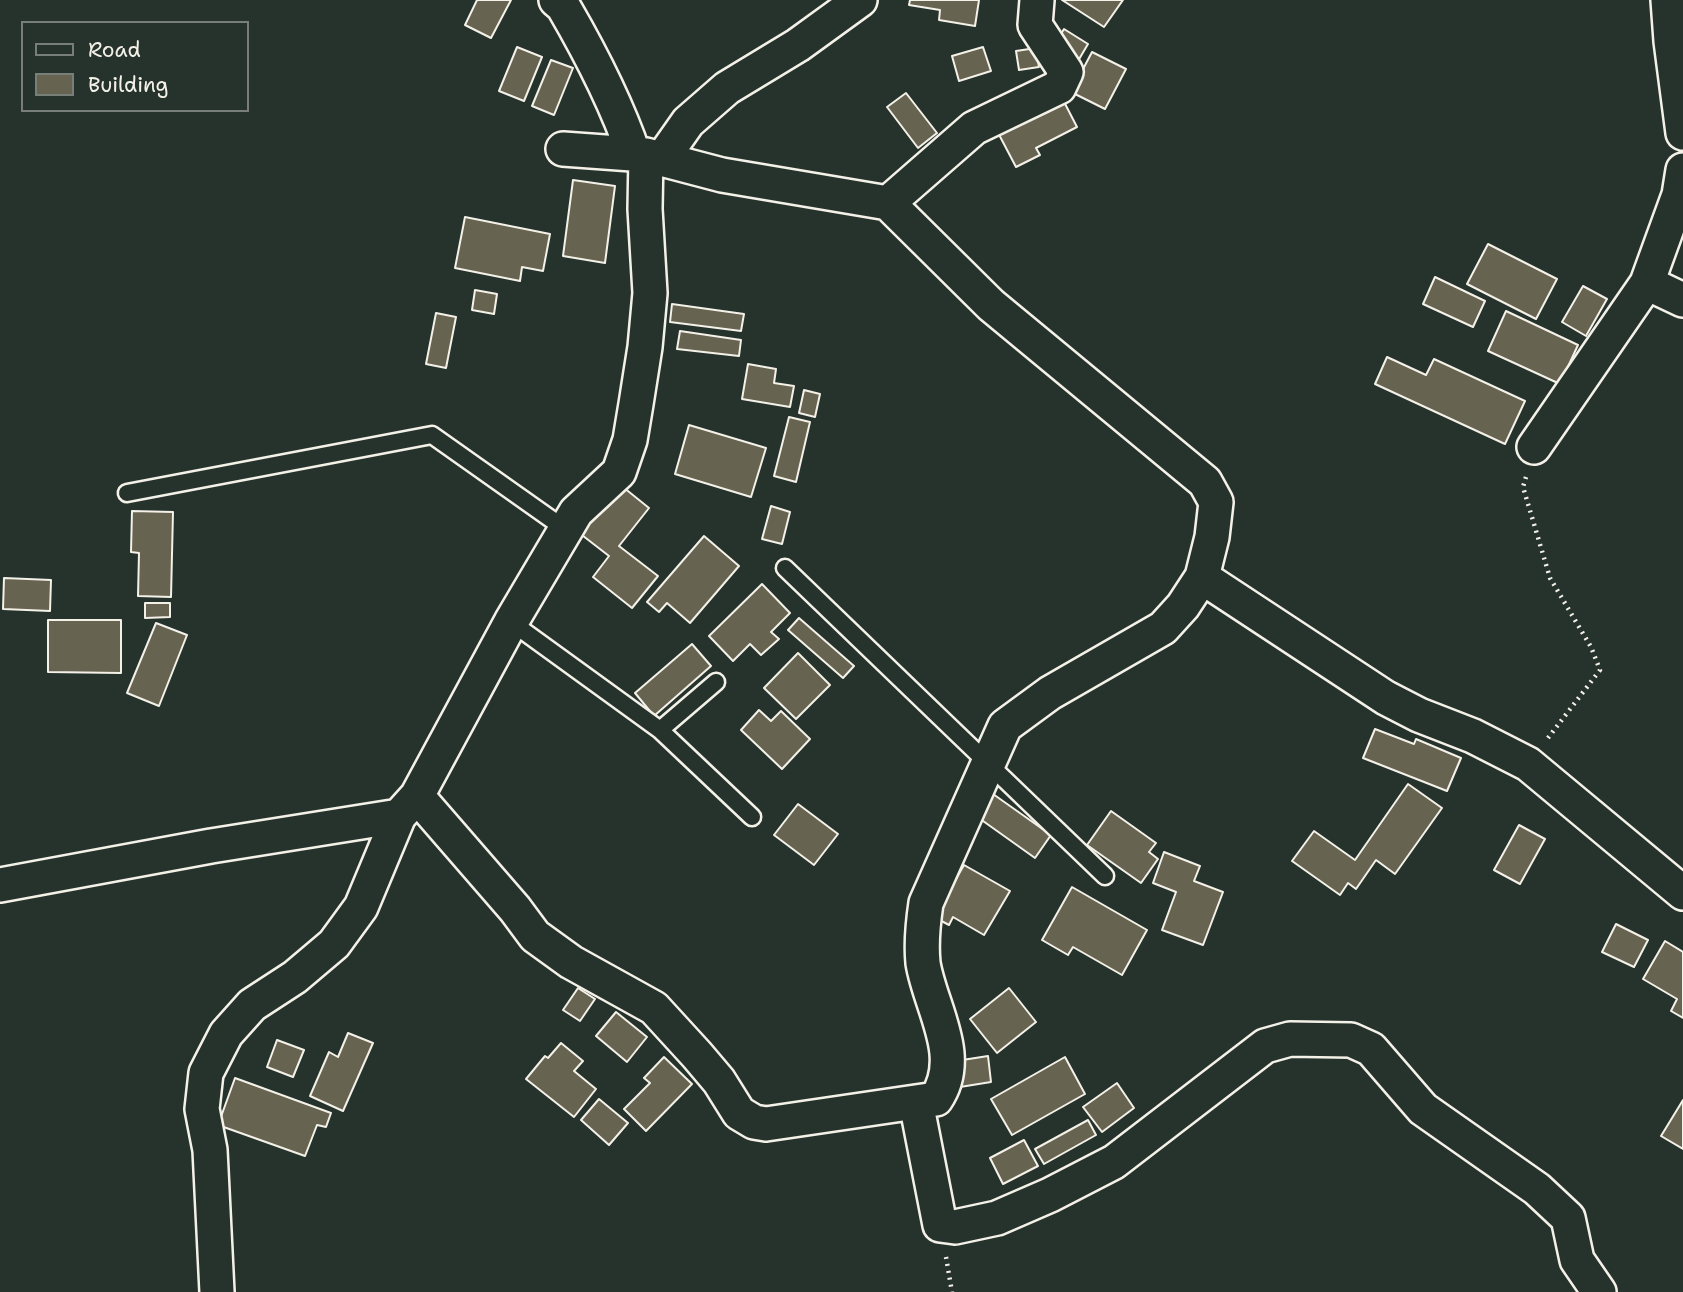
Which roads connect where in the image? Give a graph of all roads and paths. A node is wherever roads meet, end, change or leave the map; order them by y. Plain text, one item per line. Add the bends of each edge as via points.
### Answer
1 (556, 0) edge
2 (860, 0) edge
3 (1037, 0) edge
4 (1668, 0) edge
5 (1683, 133) edge
6 (563, 149) dead end
7 (647, 157) junction
8 (1683, 170) edge
9 (888, 203) junction
10 (1647, 283) junction
11 (1683, 300) edge
12 (1534, 447) joint
13 (127, 493) dead end
14 (565, 529) junction
15 (785, 568) dead end
16 (1202, 577) junction
17 (511, 622) junction
18 (716, 682) dead end
19 (660, 730) junction
20 (989, 762) junction
21 (1528, 764) junction
22 (408, 806) junction
23 (752, 817) dead end
24 (1105, 876) dead end
25 (0, 885) edge
26 (1683, 893) edge
27 (916, 1102) junction
28 (217, 1292) edge
29 (1599, 1292) edge

1 - 7 street
2 - 7 street via 727,88
3 - 9 street via 1035,25 1066,72 1059,86 974,128
4 - 5 street
6 - 7 street
7 - 9 street via 722,175
7 - 14 street via 650,293 630,440 619,472 576,512
8 - 10 street via 1679,195
9 - 16 street via 991,305 1205,482 1216,502
10 - 11 street
10 - 12 street
12 - 21 path via 1523,486 1550,578 1600,670
13 - 14 lane via 432,436
14 - 17 street
15 - 20 lane
16 - 20 street via 1163,628 1049,693 1005,726
16 - 21 street via 1386,698
17 - 19 lane
17 - 22 street
18 - 19 lane
19 - 23 lane
20 - 24 lane
20 - 27 street via 926,903 923,964 946,1041 946,1070 945,1086 936,1099
21 - 26 street
22 - 25 street
22 - 27 street via 515,909 535,936 654,1009 719,1082 739,1114 766,1124
22 - 28 street via 361,907 334,944 252,1005 226,1034 206,1073 202,1108 210,1150
27 - 29 street via 940,1225 955,1227 997,1218 1114,1163 1265,1046 1290,1039 1351,1040 1371,1049 1423,1109 1538,1189 1568,1218 1577,1260

